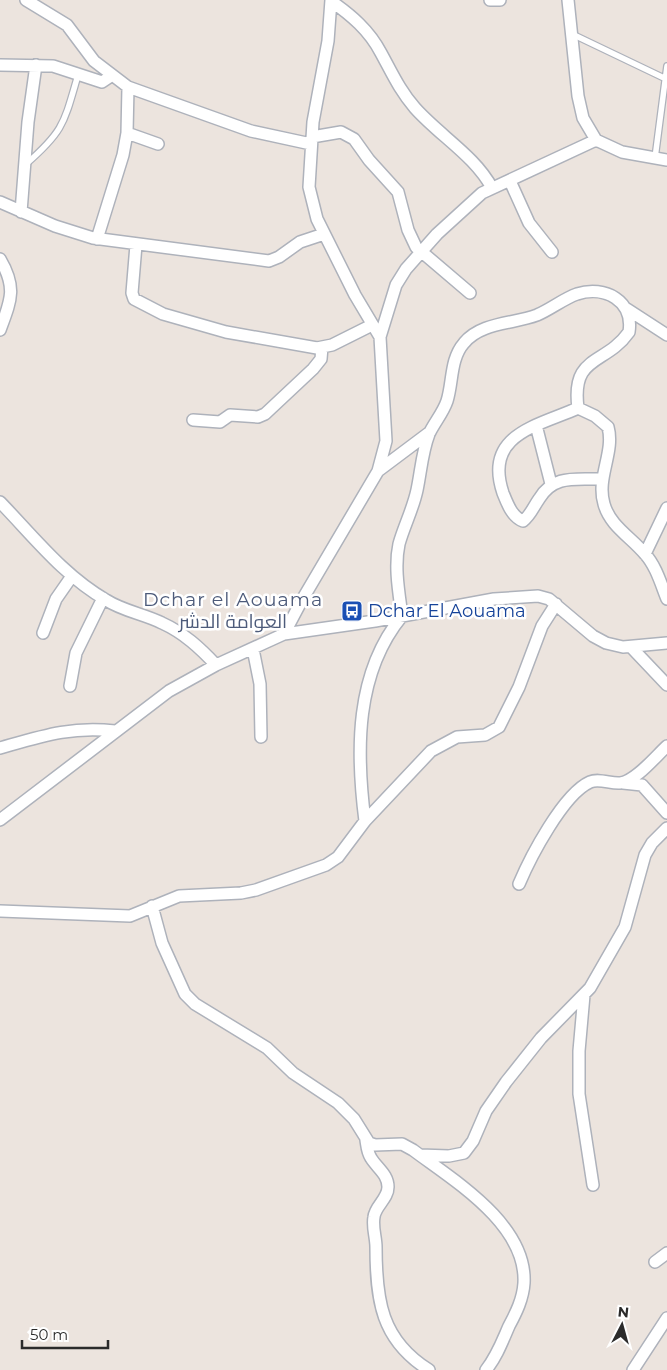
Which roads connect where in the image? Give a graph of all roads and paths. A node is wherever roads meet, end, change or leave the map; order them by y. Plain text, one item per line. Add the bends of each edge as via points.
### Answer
1 (26, 0) edge
2 (331, 0) edge
3 (490, 0) edge
4 (500, 0) edge
5 (568, 0) edge
6 (572, 34) junction
7 (0, 65) edge
8 (36, 65) junction
9 (667, 66) edge
10 (78, 75) junction
11 (111, 76) junction
12 (664, 78) junction
13 (128, 87) junction
14 (127, 134) junction
15 (596, 140) junction
16 (312, 141) junction
17 (158, 144) dead end
18 (655, 159) junction
19 (667, 160) edge
20 (26, 164) junction
21 (510, 181) junction
22 (492, 188) junction
23 (0, 202) edge
24 (21, 212) junction
25 (324, 234) junction
26 (97, 239) junction
27 (136, 245) junction
28 (421, 252) junction
29 (552, 252) dead end
30 (0, 259) edge
31 (470, 293) dead end
32 (627, 309) junction
33 (372, 325) junction
34 (0, 330) edge
35 (667, 335) edge
36 (380, 337) junction
37 (322, 347) junction
38 (578, 408) junction
39 (194, 420) dead end
40 (536, 425) junction
41 (430, 432) junction
42 (378, 471) junction
43 (602, 479) junction
44 (551, 484) junction
45 (0, 502) edge
46 (667, 508) edge
47 (645, 554) junction
48 (72, 576) junction
49 (103, 598) junction
50 (667, 599) edge
51 (556, 604) junction
52 (402, 616) junction
53 (43, 633) dead end
54 (284, 634) junction
55 (667, 643) edge
56 (631, 647) junction
57 (252, 649) junction
58 (216, 665) junction
59 (667, 685) edge
60 (70, 686) dead end
61 (115, 731) junction
62 (261, 737) dead end
63 (667, 746) edge
64 (0, 748) edge
65 (623, 783) junction
66 (667, 813) edge
67 (0, 820) edge
68 (365, 821) junction
69 (667, 828) edge
70 (519, 884) dead end
71 (152, 906) junction
72 (0, 911) edge
73 (584, 995) junction
74 (366, 1140) junction
75 (420, 1155) junction
76 (593, 1185) dead end
77 (667, 1253) edge
78 (655, 1262) dead end
79 (667, 1318) edge
80 (635, 1369) edge
81 (429, 1370) edge
82 (486, 1370) edge

1 - 11 street via 67,25 94,61
2 - 16 street via 328,41
2 - 22 street via 364,28 402,93 433,127 480,169
3 - 4 street
5 - 6 street
6 - 12 lane
6 - 15 street via 582,118
7 - 8 street
8 - 10 street via 52,66
8 - 20 street
9 - 12 lane
10 - 11 street via 102,82
10 - 20 lane via 64,123 54,140
11 - 13 street
12 - 18 lane
13 - 14 street
13 - 16 street via 251,131
14 - 17 street
14 - 26 street
15 - 18 street via 622,152
15 - 21 street
16 - 25 street via 310,196
16 - 28 street via 341,132 354,139 398,192 408,230
18 - 19 street
20 - 24 street
21 - 22 street
21 - 29 street via 529,223
22 - 28 street via 482,193
23 - 24 street
24 - 26 street
25 - 27 street via 300,242 280,257 269,260
25 - 33 street
26 - 27 street
27 - 37 street via 132,293 134,299 147,308 226,332
28 - 31 street
28 - 36 street via 396,286
30 - 34 street via 12,288
32 - 35 street
32 - 38 street via 630,327 627,336 581,372 577,387
32 - 41 street via 616,298 588,291 538,314 496,326 467,339 458,352 446,403
33 - 36 street
33 - 37 street
36 - 42 street via 386,441
37 - 39 street via 321,359 313,369 265,414 258,417 230,415 220,422
38 - 40 street
38 - 43 street via 608,427
40 - 44 street
40 - 44 street via 506,445 500,465 501,488 512,512 523,521
41 - 42 street
41 - 52 street via 412,509 399,545
42 - 54 street
43 - 44 street
43 - 47 street via 606,509 621,531
45 - 48 street
46 - 47 street
47 - 50 street
48 - 49 street
48 - 53 street via 56,599
49 - 58 street via 179,632
49 - 60 street via 76,653
51 - 52 street via 538,596 522,595
51 - 56 street via 600,639
51 - 68 street via 542,626 516,694 499,727 485,735 457,737 430,751
52 - 54 street
52 - 68 street via 378,652 363,706 360,741
54 - 57 street
55 - 56 street
56 - 59 street
57 - 58 street
57 - 62 street via 260,684
58 - 61 street via 169,691
61 - 64 street via 79,728
61 - 67 street
63 - 65 street via 633,778
65 - 66 street via 642,785
65 - 70 street via 594,781 581,789 560,812 536,848
68 - 71 street via 338,857 326,865 256,890 179,896
69 - 73 street via 645,855 625,927 600,975
71 - 72 street via 138,915 121,916
71 - 74 street via 162,943 185,994 195,1004 267,1048 293,1073 338,1103 354,1119
73 - 75 street via 551,1026 506,1082 464,1153
73 - 76 street via 579,1051 580,1094
74 - 75 street via 375,1145 402,1144
74 - 81 street via 370,1157 382,1170 388,1185 387,1194 373,1219 380,1305 398,1344 406,1354
75 - 82 street via 483,1202 515,1246 519,1258 524,1282 519,1307
77 - 78 street
79 - 80 street

